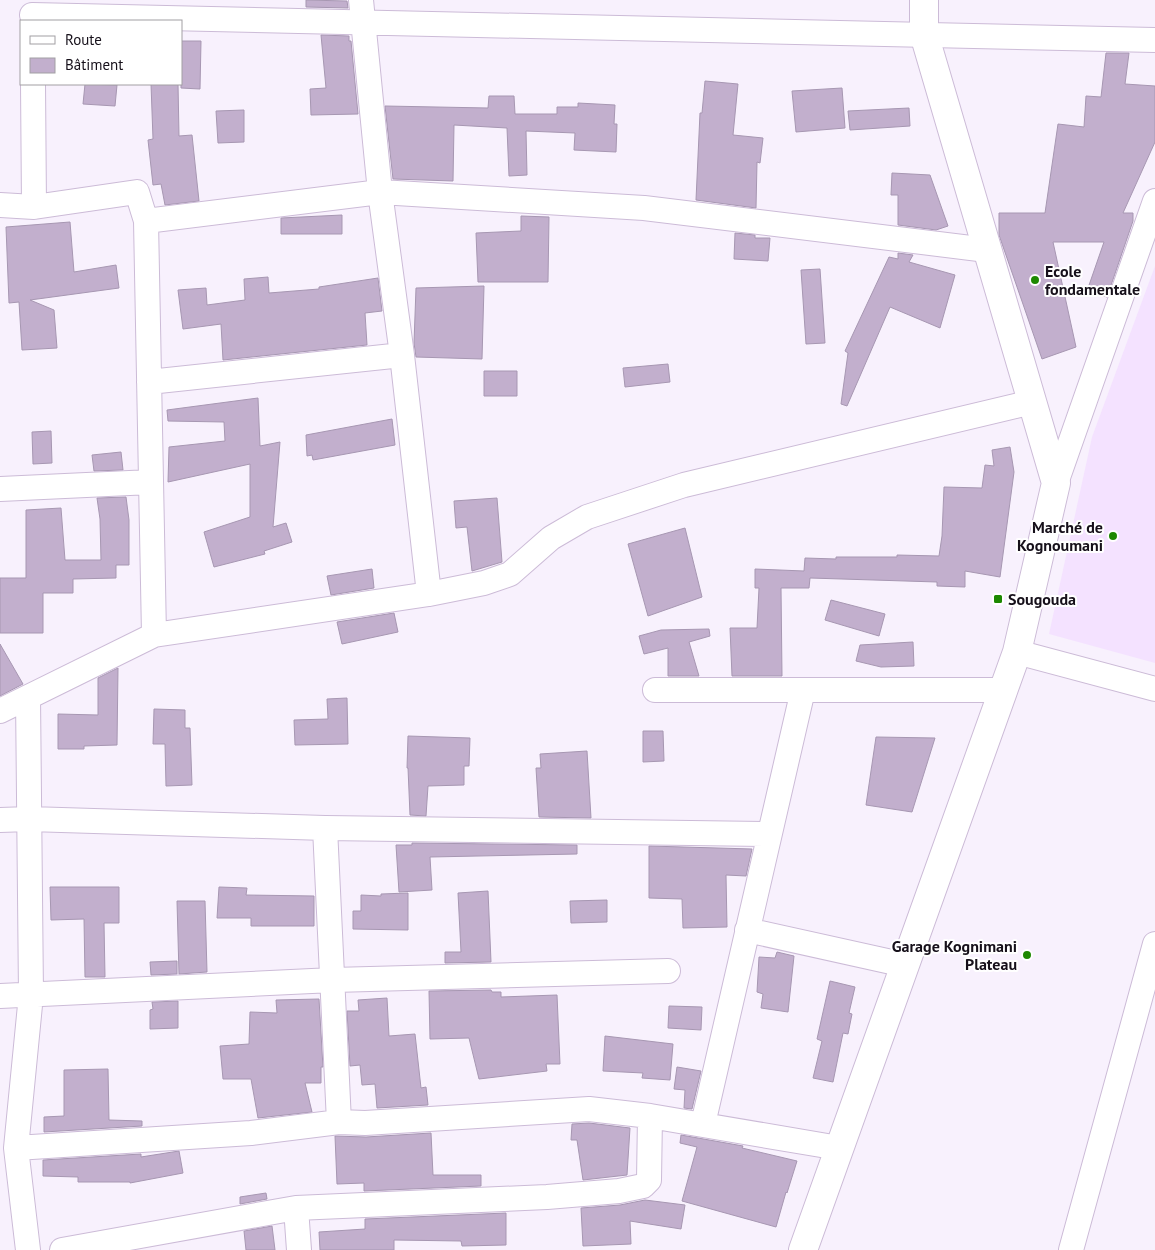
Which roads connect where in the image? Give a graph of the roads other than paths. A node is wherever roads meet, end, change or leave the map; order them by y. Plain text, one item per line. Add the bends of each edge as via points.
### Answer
1 (924, 0) edge
2 (362, 11) edge
3 (32, 12) edge
4 (924, 34) junction
5 (1155, 40) edge
6 (33, 85) edge
7 (380, 192) junction
8 (1155, 201) edge
9 (0, 205) edge
10 (34, 207) junction
11 (146, 221) junction
12 (987, 250) junction
13 (402, 355) junction
14 (149, 382) junction
15 (1032, 402) junction
16 (151, 482) junction
17 (1056, 484) junction
18 (0, 489) edge
19 (429, 594) junction
20 (154, 635) junction
21 (1017, 652) junction
22 (1155, 689) edge
23 (655, 690) dead end
24 (803, 690) junction
25 (1003, 690) junction
26 (28, 698) junction
27 (0, 711) edge
28 (29, 819) junction
29 (0, 820) edge
30 (325, 828) junction
31 (769, 834) junction
32 (747, 930) junction
33 (1155, 944) edge
34 (905, 964) junction
35 (668, 971) dead end
36 (333, 980) junction
37 (31, 995) junction
38 (0, 996) edge
39 (650, 1116) junction
40 (338, 1122) junction
41 (703, 1124) junction
42 (16, 1148) junction
43 (839, 1148) junction
44 (296, 1208) junction
45 (28, 1250) edge
46 (62, 1250) edge
47 (299, 1250) edge
48 (803, 1250) edge
49 (1071, 1250) edge

1 - 4 street
2 - 3 street
2 - 4 street
2 - 7 street
4 - 5 street
4 - 12 street
6 - 10 street
7 - 11 street
7 - 12 street via 644,208
7 - 13 street
8 - 17 street
9 - 10 street
10 - 11 street via 138,192
11 - 14 street
12 - 15 street
13 - 14 street
13 - 19 street
14 - 16 street
15 - 17 street
15 - 19 street via 684,485 586,517 551,538 510,574 484,583
16 - 18 street
16 - 20 street
17 - 21 street
19 - 20 street
20 - 26 street
21 - 22 street
21 - 25 street
23 - 24 street
24 - 25 street
24 - 31 street
25 - 34 street
26 - 27 street
26 - 28 street
28 - 29 street
28 - 30 street
28 - 37 street
30 - 31 street
30 - 36 street
31 - 32 street
32 - 34 street
32 - 41 street
33 - 49 street
34 - 43 street
35 - 36 street
36 - 37 street
36 - 40 street
37 - 38 street
37 - 42 street
39 - 40 street via 589,1109
39 - 41 street
39 - 44 street via 649,1180 643,1186 547,1198
40 - 42 street via 251,1133
41 - 43 street
42 - 45 street
43 - 48 street
44 - 46 street
44 - 47 street

